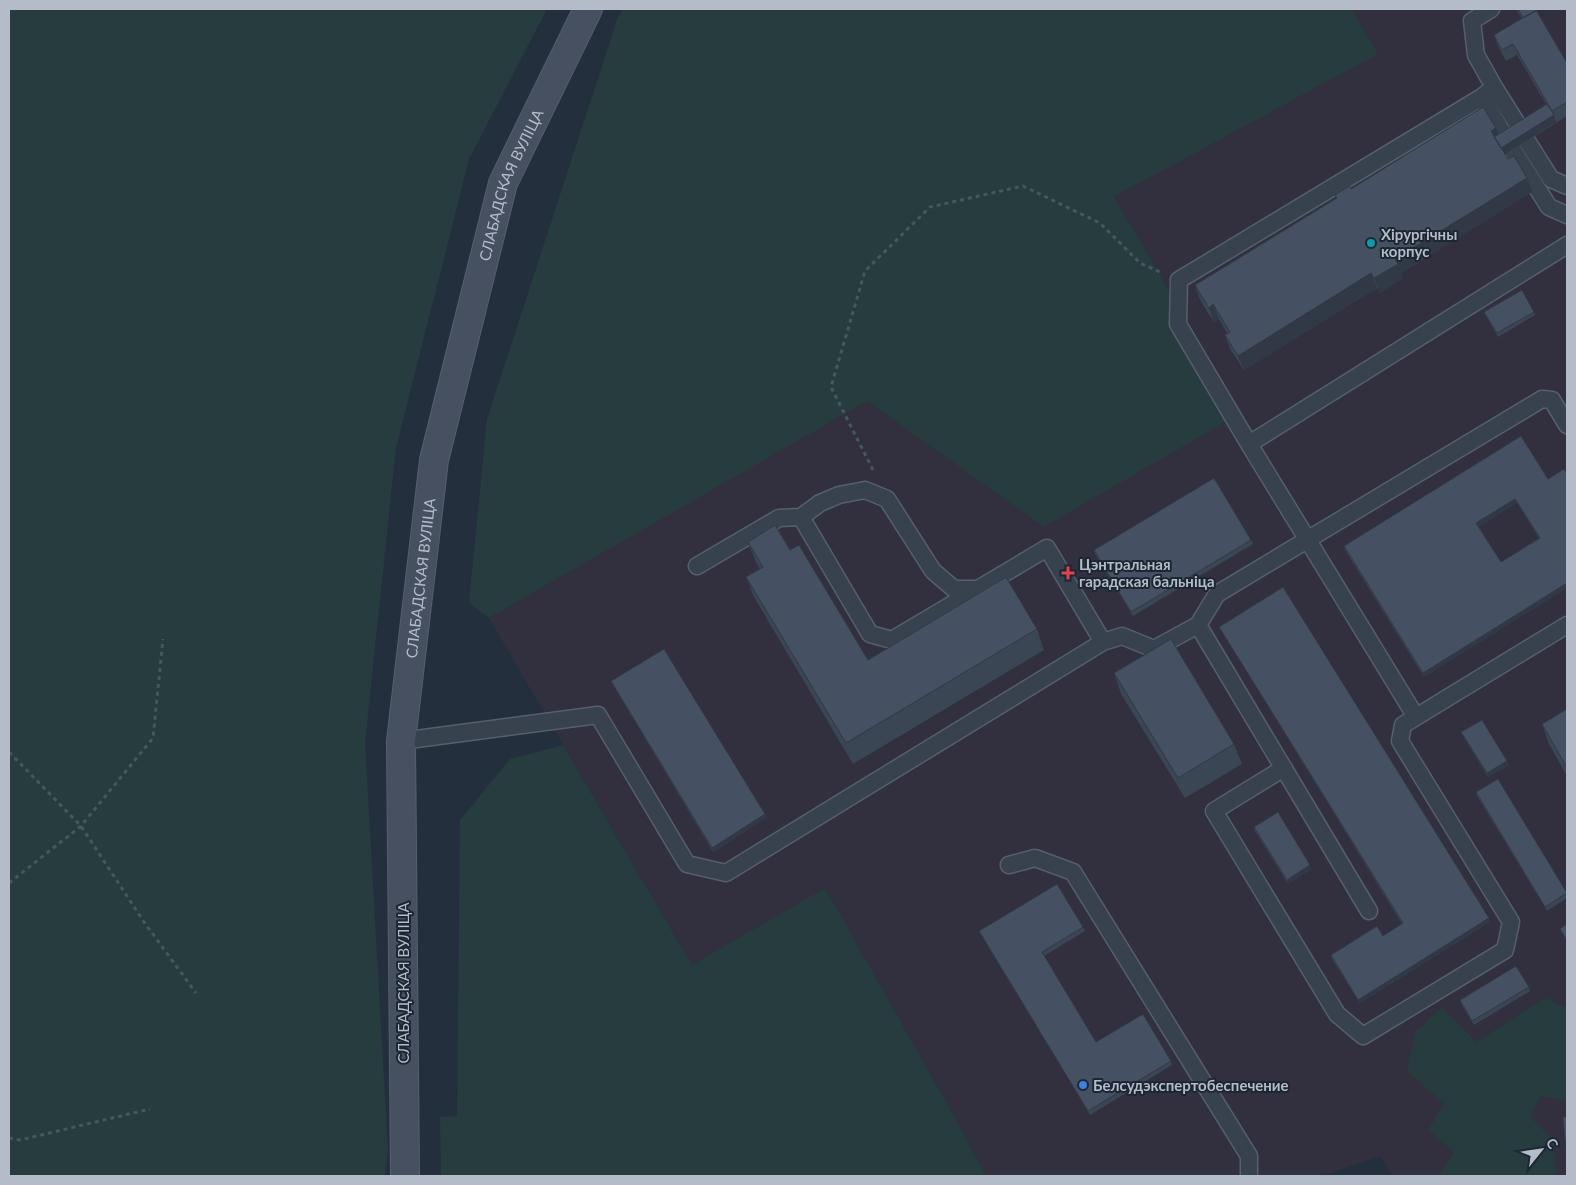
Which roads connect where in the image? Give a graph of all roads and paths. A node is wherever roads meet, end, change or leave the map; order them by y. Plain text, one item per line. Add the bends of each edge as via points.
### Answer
1 (588, 9) edge
2 (1491, 9) edge
3 (1488, 92) junction
4 (1567, 186) edge
5 (1567, 215) edge
6 (1567, 245) edge
7 (1179, 280) junction
8 (1567, 426) edge
9 (1249, 444) junction
10 (888, 499) junction
11 (801, 517) junction
12 (1307, 540) junction
13 (697, 566) dead end
14 (978, 589) junction
15 (1198, 625) junction
16 (1567, 625) edge
17 (163, 639) dead end
18 (1103, 642) junction
19 (1416, 717) junction
20 (401, 741) junction
21 (9, 752) edge
22 (1284, 768) junction
23 (81, 826) junction
24 (1009, 864) dead end
25 (9, 883) edge
26 (1369, 911) dead end
27 (196, 993) dead end
28 (150, 1110) dead end
29 (9, 1138) edge
30 (405, 1176) edge
31 (1249, 1176) edge

1 - 20 street, СЛАБАДСКАЯ ВУЛІЦА via 503,182 434,460
2 - 3 lane via 1472,21 1476,55
3 - 4 lane via 1524,135 1552,180
3 - 5 lane via 1510,144 1549,207
3 - 7 lane
6 - 9 lane
7 - 9 lane via 1178,324
7 - 10 path via 1140,263 1100,223 1023,186 930,207 865,271 831,387
8 - 12 lane via 1552,400 1542,398
9 - 12 lane
10 - 11 lane via 865,490 839,495 820,503
10 - 14 lane via 933,571 954,589
11 - 13 lane via 779,518
11 - 14 lane via 870,634 892,640
12 - 15 lane via 1217,594
12 - 19 lane
14 - 18 lane via 1047,548
15 - 18 lane via 1154,649 1122,636
15 - 22 lane
16 - 19 lane
17 - 23 path via 152,738
18 - 20 lane via 726,873 687,864 598,715
19 - 22 lane via 1403,725 1400,741 1511,922 1505,950 1363,1036 1337,1014 1214,812
20 - 30 street, СЛАБАДСКАЯ ВУЛІЦА
21 - 23 path
22 - 26 lane
23 - 25 path
23 - 27 path via 144,922
24 - 31 lane via 1035,858 1073,872 1249,1156
28 - 29 path via 20,1140

